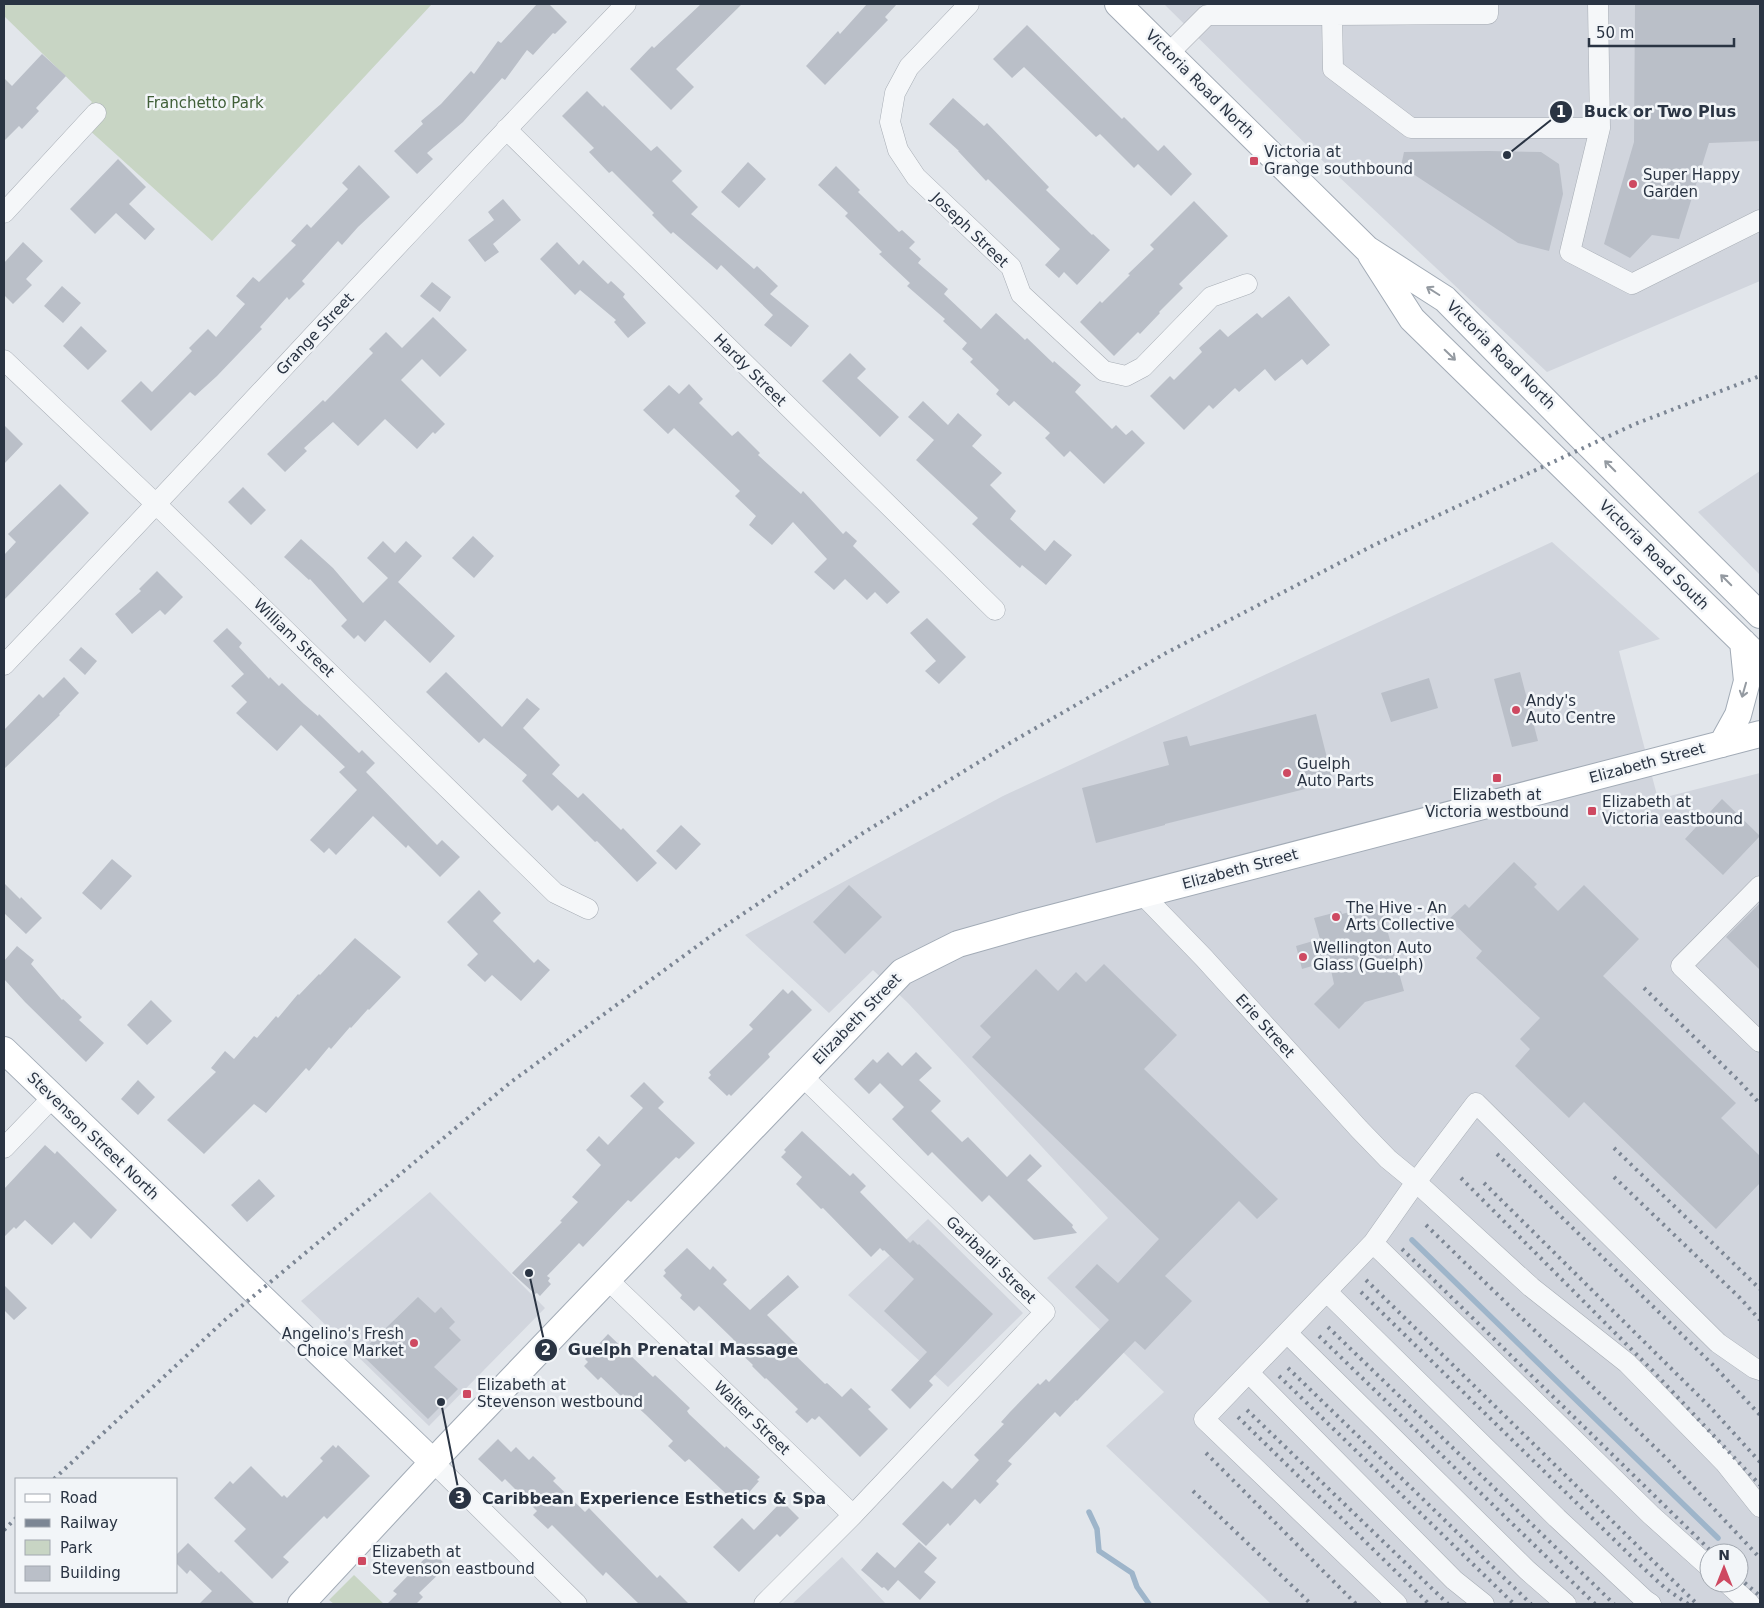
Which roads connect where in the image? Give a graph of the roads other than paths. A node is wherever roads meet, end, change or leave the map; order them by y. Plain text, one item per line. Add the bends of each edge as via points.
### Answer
1 (626, 4) edge
2 (969, 4) edge
3 (1118, 4) edge
4 (1488, 4) edge
5 (1598, 4) edge
6 (1202, 9) edge
7 (1332, 15) junction
8 (1169, 54) junction
9 (96, 113) dead end
10 (1600, 128) junction
11 (506, 129) junction
12 (4, 212) edge
13 (1760, 220) edge
14 (1366, 248) junction
15 (1247, 284) dead end
16 (4, 360) edge
17 (1548, 451) joint
18 (157, 505) junction
19 (995, 610) dead end
20 (1760, 614) edge
21 (1751, 650) edge
22 (4, 665) edge
23 (1760, 734) edge
24 (1722, 744) junction
25 (1760, 886) edge
26 (1142, 894) junction
27 (588, 909) dead end
28 (1760, 1042) edge
29 (4, 1050) edge
30 (802, 1076) junction
31 (53, 1097) junction
32 (4, 1148) edge
33 (1416, 1182) junction
34 (1373, 1243) junction
35 (608, 1280) junction
36 (1326, 1292) junction
37 (1287, 1333) junction
38 (1760, 1370) edge
39 (1249, 1373) junction
40 (433, 1462) junction
41 (1760, 1507) edge
42 (853, 1515) junction
43 (1699, 1558) edge
44 (1738, 1593) edge
45 (301, 1604) edge
46 (577, 1604) edge
47 (764, 1604) edge
48 (1397, 1604) edge
49 (1484, 1604) edge
50 (1566, 1604) edge
51 (1651, 1604) edge
52 (1750, 1604) edge

1 - 11 street, Grange Street
2 - 15 street, Joseph Street via 909,67 895,93 890,122 898,150 916,177 1011,267 1021,294 1104,371 1126,376 1143,367 1211,297
3 - 8 main road, Victoria Road North
4 - 7 street via 1488,14
5 - 10 street
6 - 7 street
6 - 8 street
7 - 10 street via 1333,69 1411,128
8 - 14 main road, Victoria Road North
9 - 12 street
10 - 13 street via 1570,252 1632,284
11 - 18 street, Grange Street
11 - 19 street, Hardy Street
14 -> 17 main road, Victoria Road North via 1412,319
20 -> 14 main road, Victoria Road North via 1445,299
16 - 18 street, William Street
17 - 21 main road, Victoria Road South
18 - 22 street, Grange Street
18 - 27 street, William Street via 555,893
21 -> 24 main road via 1738,715
23 - 24 main road, Elizabeth Street
24 - 26 main road, Elizabeth Street
25 - 28 street via 1681,966
26 - 30 main road, Elizabeth Street via 958,944 902,972
26 - 33 street, Erie Street via 1358,1129
29 - 31 main road, Stevenson Street North
30 - 35 main road, Elizabeth Street
30 - 42 street, Garibaldi Street via 1045,1312
31 - 32 street
31 - 40 main road, Stevenson Street North
33 - 34 street
33 - 38 street via 1476,1103 1718,1344
33 - 41 street, Erie Street via 1531,1287 1627,1362 1725,1463
34 - 36 street
34 - 43 street
35 - 40 main road, Elizabeth Street
35 - 42 street, Walter Street
36 - 37 street
36 - 51 street via 1557,1518
37 - 39 street
37 - 50 street via 1527,1570
39 - 48 street via 1204,1419
39 - 49 street via 1454,1580
40 - 45 main road, Elizabeth Street
40 - 46 street
42 - 47 street
44 - 52 street

